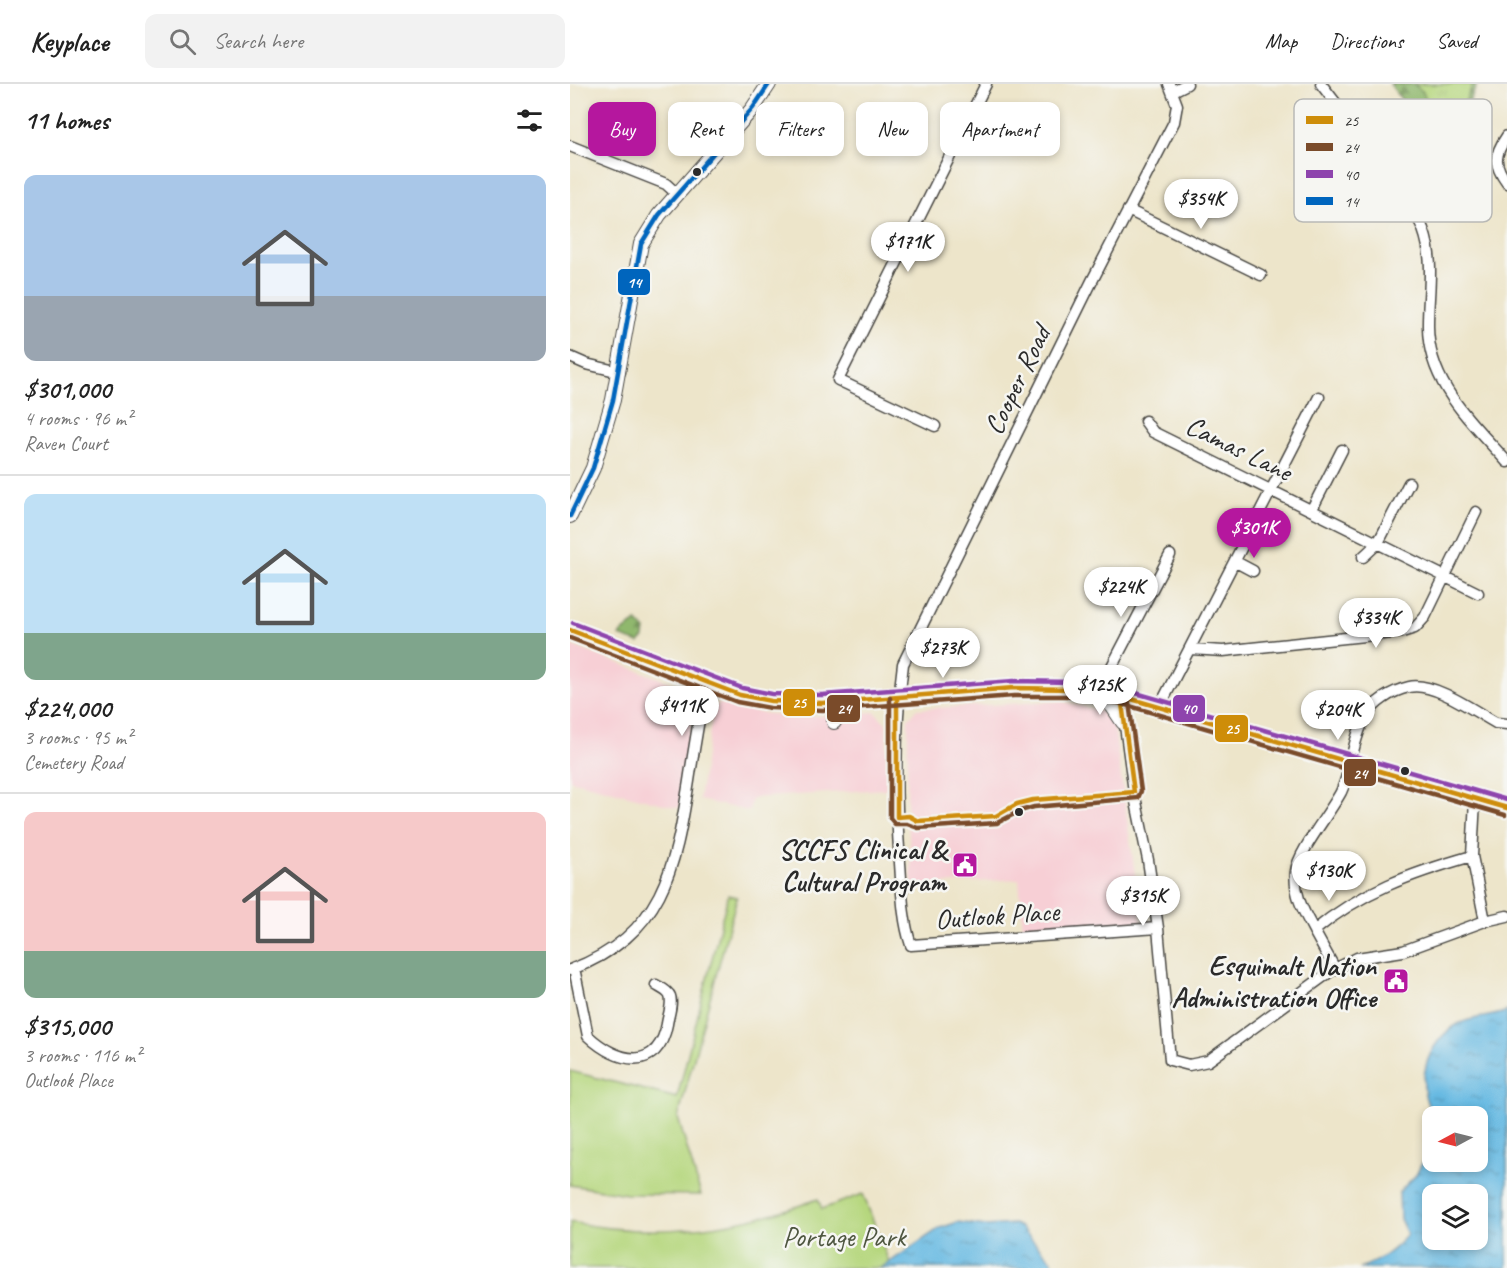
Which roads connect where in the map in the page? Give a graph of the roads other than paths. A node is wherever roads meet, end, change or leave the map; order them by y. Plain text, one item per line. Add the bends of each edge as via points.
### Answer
1 (769, 84) edge
2 (986, 84) edge
3 (1187, 84) edge
4 (1321, 84) edge
5 (1171, 87) edge
6 (1332, 99) edge
7 (1507, 136) edge
8 (570, 146) edge
9 (1507, 183) edge
10 (677, 194) junction
11 (1128, 210) junction
12 (1419, 222) edge
13 (1261, 275) dead end
14 (570, 357) edge
15 (620, 372) junction
16 (1319, 397) dead end
17 (1145, 421) dead end
18 (935, 426) dead end
19 (1342, 450) dead end
20 (1507, 462) edge
21 (1409, 483) dead end
22 (1271, 493) junction
23 (1312, 509) junction
24 (1476, 512) dead end
25 (570, 516) edge
26 (1378, 543) junction
27 (1170, 555) dead end
28 (1363, 558) dead end
29 (1236, 562) junction
30 (1253, 571) dead end
31 (1446, 577) junction
32 (1478, 592) dead end
33 (570, 630) edge
34 (1191, 649) junction
35 (705, 682) junction
36 (1098, 693) junction
37 (1122, 696) junction
38 (897, 698) junction
39 (844, 701) junction
40 (822, 703) junction
41 (1160, 706) junction
42 (1123, 722) junction
43 (1507, 724) edge
44 (1351, 761) junction
45 (1475, 800) junction
46 (1507, 808) edge
47 (1472, 856) junction
48 (1507, 916) edge
49 (1485, 921) junction
50 (1158, 928) junction
51 (1314, 932) junction
52 (911, 945) joint
53 (572, 969) edge
54 (1335, 969) junction
55 (656, 985) dead end

1 - 10 main road via 753,108
2 - 18 street via 838,380
3 - 5 street
4 - 6 street
5 - 11 street, Cooper Road via 1177,105 1173,122
7 - 9 street via 1495,157
8 - 10 street via 666,184
10 - 15 main road via 641,244
11 - 13 street
11 - 38 street, Cooper Road via 903,664
12 - 20 street via 1429,249 1428,325 1437,376 1454,402
14 - 15 street
15 - 25 main road via 593,468
16 - 22 street
17 - 22 street, Camas Lane via 1153,432
19 - 23 street
21 - 26 street
22 - 23 street, Camas Lane
22 - 29 street
23 - 26 street, Camas Lane
24 - 31 street
26 - 28 street
26 - 31 street, Camas Lane
27 - 36 street
29 - 30 street
29 - 34 street
31 - 32 street, Camas Lane
31 - 34 street via 1425,617 1414,628 1402,632 1223,651
33 - 35 main road
34 - 41 street
35 - 40 main road via 750,698
35 - 53 street via 681,834 666,883 651,909 621,941
36 - 37 main road
36 - 38 main road via 1014,688
36 - 42 main road
37 - 41 main road
37 - 42 street
38 - 39 main road
38 - 52 street, Cooper Road via 897,817 904,918
39 - 40 main road
39 - 40 main road via 834,722
41 - 44 main road
42 - 50 street
43 - 44 street via 1496,723 1434,689 1411,686 1387,695 1365,717
44 - 45 main road
44 - 51 street via 1342,790 1301,855 1296,870 1299,902
45 - 46 main road
45 - 47 street
47 - 49 street
47 - 51 street via 1384,885
48 - 49 street
49 - 54 street via 1403,951 1357,957
50 - 52 street, Outlook Place
50 - 54 street via 1170,1060 1189,1065 1216,1057
51 - 54 street
53 - 55 street via 588,1036 604,1048 629,1057 648,1057 665,1037 671,1000

